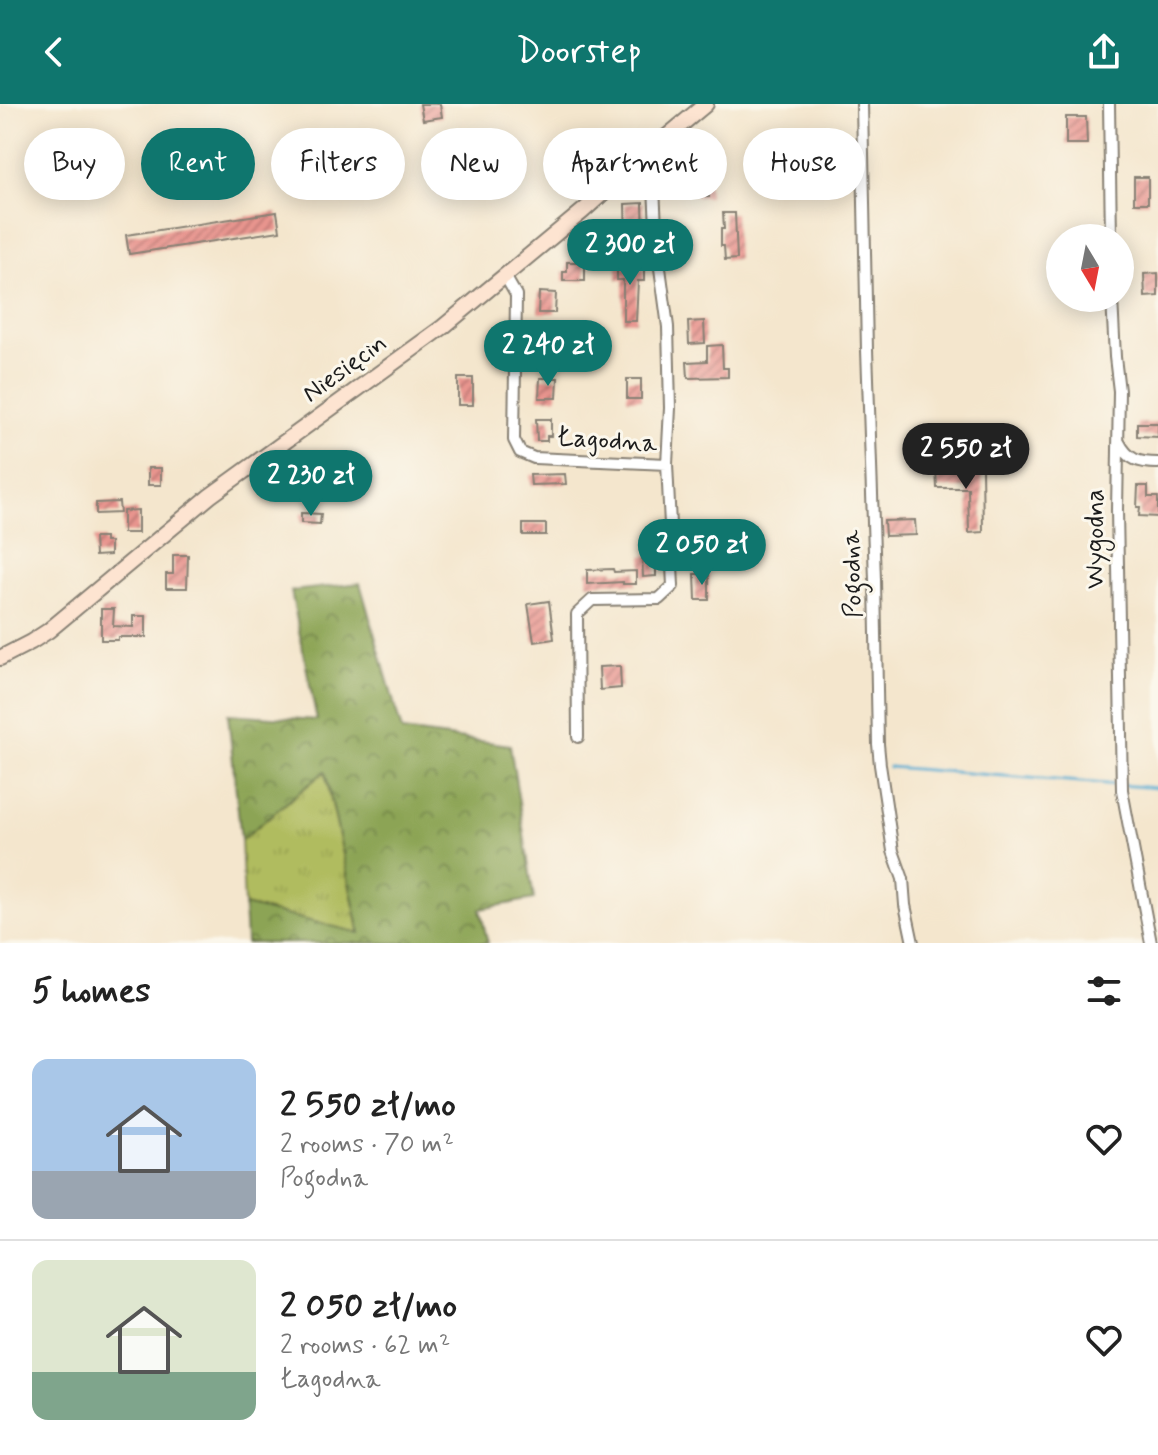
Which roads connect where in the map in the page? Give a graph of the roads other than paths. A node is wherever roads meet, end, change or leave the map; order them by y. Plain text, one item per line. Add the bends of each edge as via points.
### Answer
1 (706, 104) edge
2 (862, 104) edge
3 (1109, 104) edge
4 (677, 128) edge
5 (595, 200) edge
6 (655, 200) edge
7 (1111, 224) edge
8 (505, 276) junction
9 (1113, 312) edge
10 (1119, 441) junction
11 (1158, 463) edge
12 (667, 464) junction
13 (0, 658) edge
14 (578, 737) dead end
15 (913, 943) edge
16 (1151, 943) edge

1 - 4 street, Niesięcin
2 - 15 street, Pogodna via 878,744
3 - 7 street
5 - 8 street, Niesięcin
6 - 12 street via 668,327
8 - 12 street, Łagodna via 516,295 514,440 520,452 534,458
8 - 13 street, Niesięcin via 210,496 48,631
9 - 10 street, Wygodna
10 - 11 street via 1134,460
10 - 16 street, Wygodna via 1122,785
12 - 14 street, Łagodna via 673,586 659,599 592,600 577,614

